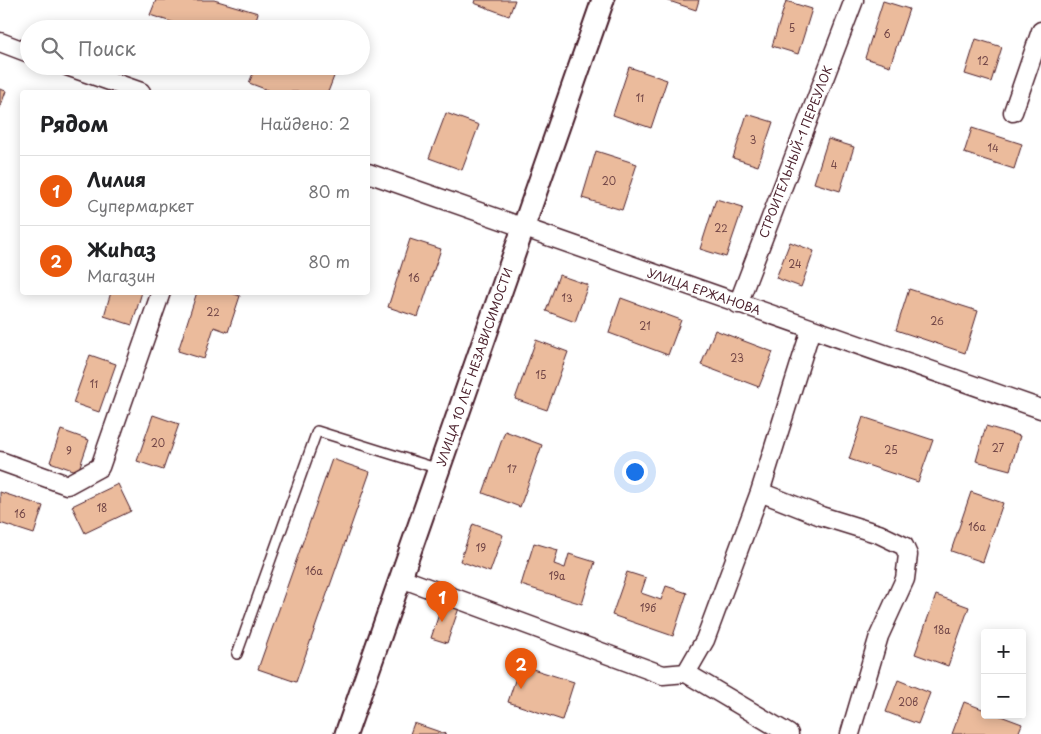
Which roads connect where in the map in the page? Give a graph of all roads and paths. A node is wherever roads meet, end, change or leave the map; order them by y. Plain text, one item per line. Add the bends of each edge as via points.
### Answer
1 (603, 0) edge
2 (854, 0) edge
3 (1041, 30) edge
4 (0, 42) edge
5 (20, 50) edge
6 (93, 75) edge
7 (135, 90) edge
8 (1013, 112) dead end
9 (370, 174) edge
10 (523, 228) junction
11 (160, 295) edge
12 (738, 304) junction
13 (811, 329) junction
14 (1041, 409) edge
15 (0, 461) edge
16 (439, 469) junction
17 (760, 492) junction
18 (401, 578) junction
19 (238, 654) dead end
20 (686, 673) junction
21 (346, 734) edge
22 (789, 734) edge
23 (850, 734) edge

1 - 10 street, УЛИЦА 10 ЛЕТ НЕЗАВИСИМОСТИ
2 - 12 street, СТРОИТЕЛЬНЫЙ-1 ПЕРЕУЛОК
3 - 8 street
4 - 5 street
6 - 7 street
9 - 10 street, УЛИЦА ЕРЖАНОВА
10 - 12 street, УЛИЦА ЕРЖАНОВА
10 - 16 street, УЛИЦА 10 ЛЕТ НЕЗАВИСИМОСТИ
11 - 15 street via 100,467 67,485
12 - 13 street, УЛИЦА ЕРЖАНОВА
13 - 14 street, УЛИЦА ЕРЖАНОВА
13 - 17 street
16 - 18 street, УЛИЦА 10 ЛЕТ НЕЗАВИСИМОСТИ
16 - 19 lane via 317,431
17 - 20 street via 705,640
17 - 23 street via 879,534 904,546 908,555 905,579 879,636
18 - 20 street via 663,675
18 - 21 street, УЛИЦА 10 ЛЕТ НЕЗАВИСИМОСТИ
20 - 22 street

